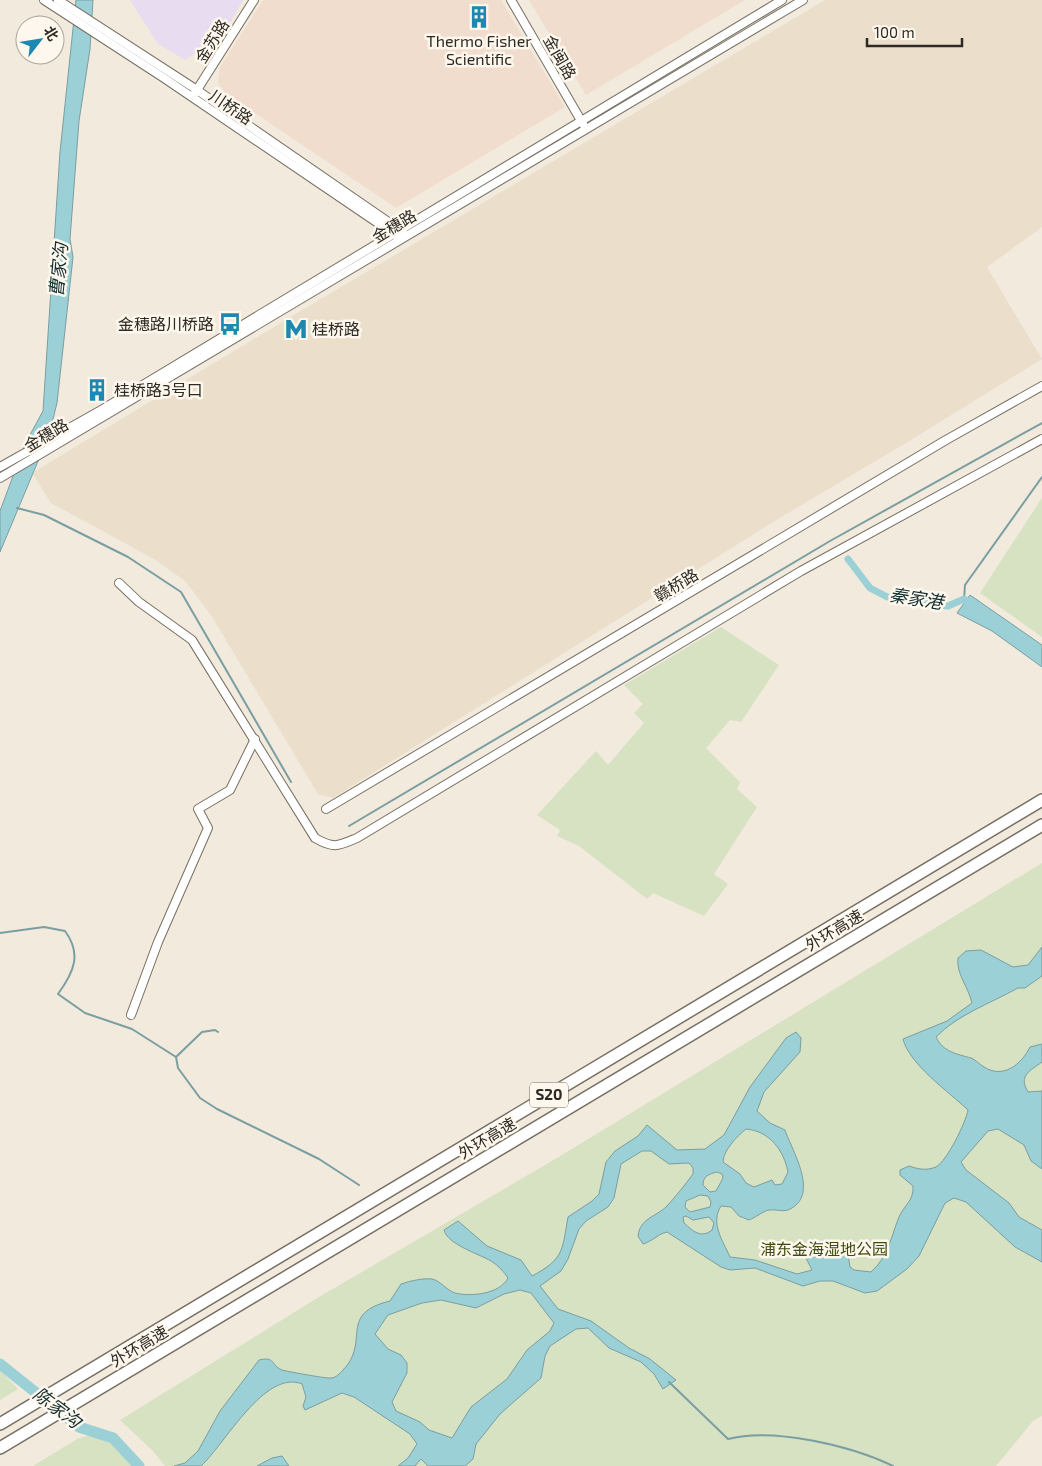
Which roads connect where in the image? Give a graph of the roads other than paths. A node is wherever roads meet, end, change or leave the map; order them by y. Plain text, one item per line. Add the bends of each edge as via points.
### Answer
1 (44, 0) edge
2 (58, 0) edge
3 (254, 0) edge
4 (511, 0) edge
5 (782, 0) edge
6 (803, 0) edge
7 (166, 74) junction
8 (195, 94) junction
9 (581, 120) junction
10 (586, 129) junction
11 (400, 234) junction
12 (1042, 386) edge
13 (74, 430) junction
14 (1042, 439) edge
15 (0, 467) edge
16 (3, 476) edge
17 (119, 583) dead end
18 (255, 739) junction
19 (1042, 800) edge
20 (326, 809) dead end
21 (1042, 824) edge
22 (131, 1015) dead end
23 (0, 1424) edge
24 (0, 1448) edge

1 - 7 street, 川桥路
2 - 7 street, 川桥路
3 - 8 street, 金苏路
4 - 9 street, 金闽路
5 - 9 street, 金穗路
6 - 10 street, 金穗路
7 - 8 street, 川桥路
8 - 11 street, 川桥路
9 - 10 street, 金闽路
9 - 11 street, 金穗路
10 - 11 street, 金穗路
11 - 13 street, 金穗路
12 - 20 street, 赣桥路
13 - 15 street, 金穗路 via 53,437
13 - 16 street, 金穗路 via 54,447
14 - 18 street via 800,571 340,846 328,846 315,838
17 - 18 street via 139,602 192,640
18 - 22 street via 230,790 198,809 208,828 158,942
19 - 23 highway, 外环高速 / S20
21 - 24 highway, 外环高速 / S20

